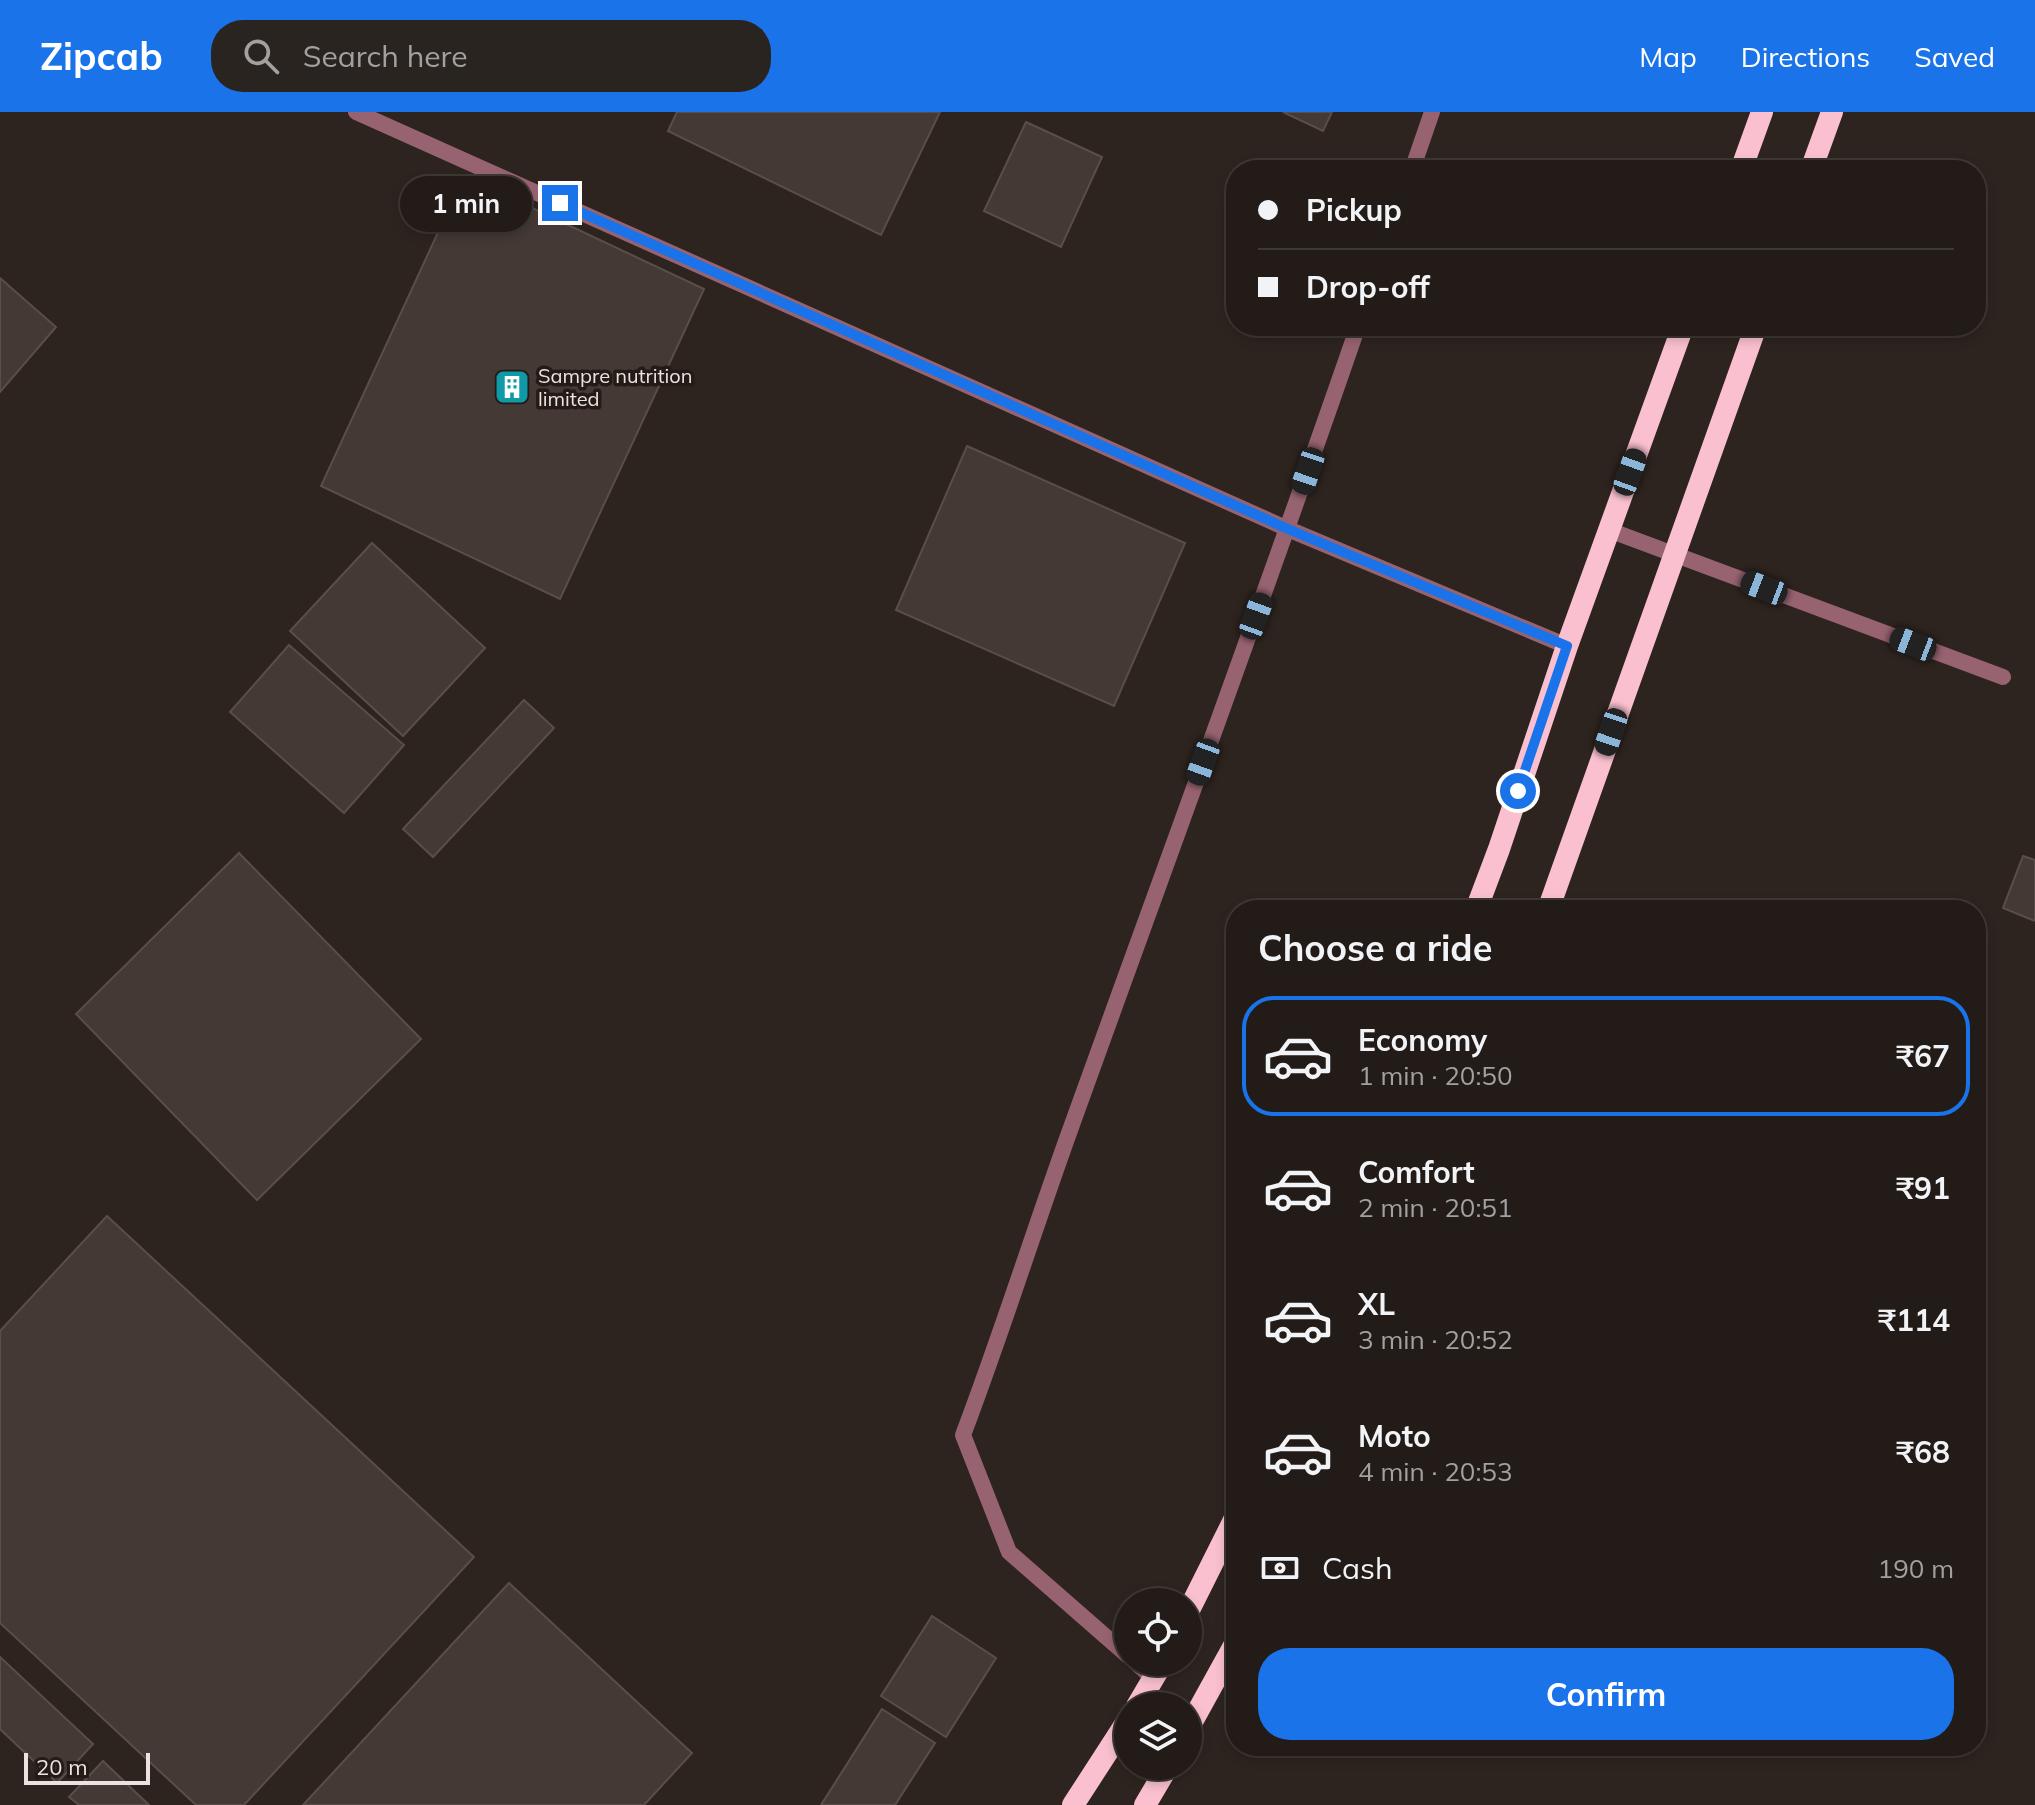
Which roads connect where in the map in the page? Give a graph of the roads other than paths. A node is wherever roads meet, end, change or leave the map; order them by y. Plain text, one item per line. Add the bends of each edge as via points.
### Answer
1 (356, 112) edge
2 (1432, 112) edge
3 (1762, 112) edge
4 (1832, 112) edge
5 (1415, 160) edge
6 (1745, 160) edge
7 (1815, 160) edge
8 (1355, 336) edge
9 (1679, 336) edge
10 (1752, 336) edge
11 (1288, 529) junction
12 (1609, 530) junction
13 (1675, 554) junction
14 (1567, 646) junction
15 (2003, 677) dead end
16 (1480, 900) edge
17 (1552, 900) edge
18 (1226, 1536) edge
19 (1200, 1588) edge
20 (1114, 1644) edge
21 (1226, 1660) edge
22 (1202, 1704) edge
23 (1114, 1742) edge
24 (1160, 1780) edge
25 (1073, 1805) edge
26 (1145, 1805) edge

1 - 11 street
2 - 5 street
3 - 6 highway
4 - 7 highway
8 - 11 street
9 - 12 highway
10 - 13 highway
11 - 14 street
11 - 20 street via 963,1435 1009,1552
12 - 13 street
12 - 14 highway
13 - 15 street
13 - 17 highway
14 - 16 highway
18 - 19 highway
21 - 22 highway
23 - 25 highway
24 - 26 highway

